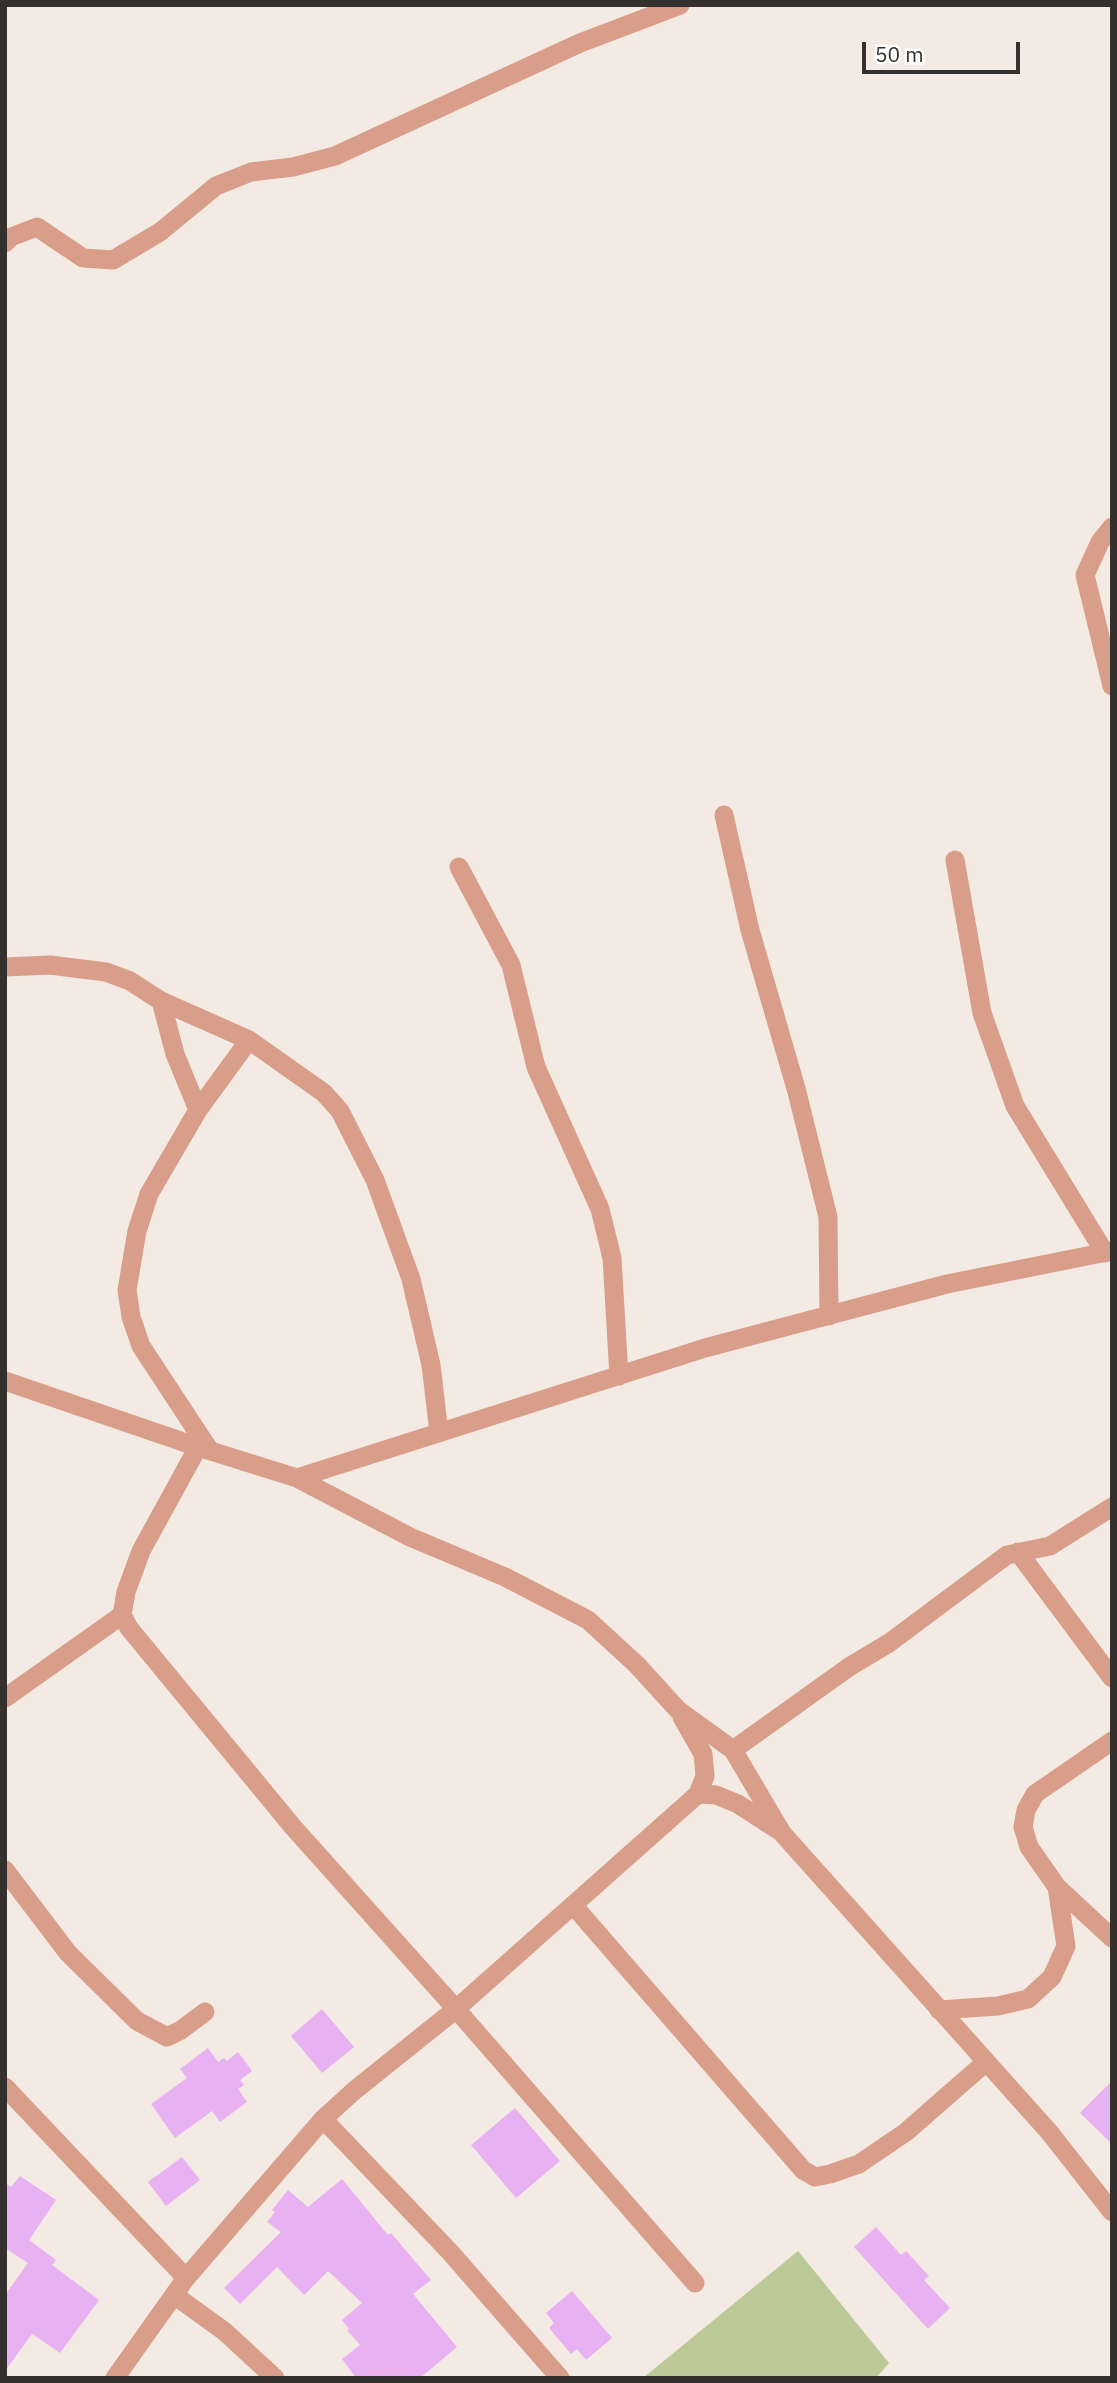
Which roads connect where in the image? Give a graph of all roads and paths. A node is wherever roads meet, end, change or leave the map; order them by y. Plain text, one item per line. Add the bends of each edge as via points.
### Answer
1 (680, 5) edge
2 (5, 243) edge
3 (1112, 527) edge
4 (1112, 686) edge
5 (724, 815) dead end
6 (955, 860) dead end
7 (459, 867) dead end
8 (5, 967) edge
9 (161, 1001) junction
10 (249, 1040) junction
11 (198, 1110) junction
12 (1109, 1252) edge
13 (828, 1316) junction
14 (619, 1376) junction
15 (5, 1381) edge
16 (439, 1433) junction
17 (204, 1449) junction
18 (297, 1478) junction
19 (1112, 1507) edge
20 (1018, 1552) junction
21 (122, 1615) junction
22 (1112, 1678) edge
23 (5, 1698) edge
24 (678, 1710) junction
25 (1112, 1741) edge
26 (733, 1750) junction
27 (698, 1794) junction
28 (782, 1833) junction
29 (5, 1870) edge
30 (1057, 1886) junction
31 (573, 1905) junction
32 (1112, 1938) edge
33 (456, 2009) junction
34 (939, 2010) junction
35 (205, 2012) dead end
36 (986, 2062) junction
37 (5, 2087) edge
38 (323, 2119) junction
39 (1112, 2212) edge
40 (186, 2278) junction
41 (695, 2283) dead end
42 (174, 2295) junction
43 (115, 2378) edge
44 (275, 2378) edge
45 (559, 2378) edge

1 - 2 street via 580,43 335,156 251,172 216,186 160,232 113,260 83,258 37,228
3 - 4 street via 1085,575
5 - 13 street via 750,930 828,1217
6 - 12 street via 982,1013 1015,1106
7 - 14 street via 511,965 536,1067 600,1209 612,1258
8 - 9 street via 50,965 106,972
9 - 10 street
9 - 11 street via 175,1055
10 - 11 street
10 - 16 street via 324,1093 340,1111 375,1181 411,1279 431,1365
11 - 17 street via 149,1194 127,1290 141,1346
12 - 13 street via 947,1284
13 - 14 street
14 - 16 street
15 - 17 street
16 - 18 street
17 - 18 street
17 - 21 street via 141,1551
18 - 24 street via 588,1620 638,1665
19 - 20 street via 1050,1546
20 - 22 street
20 - 26 street via 988,1568 889,1643
21 - 23 street
21 - 33 street via 293,1827
24 - 26 street
24 - 27 street via 703,1754 705,1776
25 - 30 street via 1035,1794 1026,1810 1023,1827 1029,1847
26 - 28 street
27 - 28 street via 738,1804
27 - 31 street
28 - 34 street
29 - 35 street via 68,1953 137,2021 167,2037
30 - 32 street
30 - 34 street via 1066,1946 1052,1977 1028,1999
31 - 33 street
31 - 36 street via 803,2170 815,2177 871,2156 906,2132
33 - 38 street
33 - 41 street
34 - 36 street
36 - 39 street
37 - 40 street
38 - 40 street
38 - 45 street via 450,2252
40 - 42 street
42 - 43 street
42 - 44 street via 224,2331

